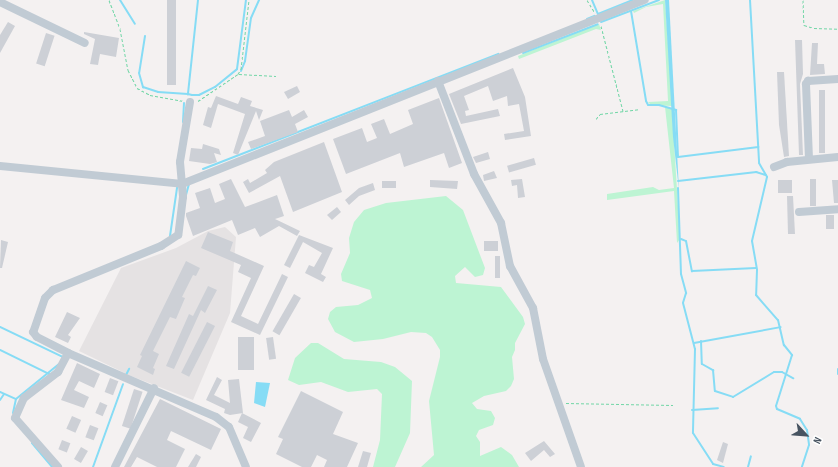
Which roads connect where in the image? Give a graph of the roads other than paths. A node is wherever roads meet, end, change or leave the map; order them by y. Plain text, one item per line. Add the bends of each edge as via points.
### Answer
1 (645, 0) edge
2 (0, 2) edge
3 (85, 43) dead end
4 (838, 79) edge
5 (438, 81) junction
6 (190, 102) road end
7 (838, 157) edge
8 (809, 159) junction
9 (0, 166) edge
10 (774, 167) dead end
11 (182, 184) junction
12 (838, 209) edge
13 (799, 212) dead end
14 (68, 353) junction
15 (154, 388) junction
16 (58, 467) edge
17 (116, 467) edge
18 (246, 467) edge
19 (581, 467) edge

1 - 5 street
2 - 3 street
4 - 8 street via 808,81 806,84
5 - 11 street
5 - 19 street via 474,174 500,223 510,266 533,308 543,359
6 - 11 street via 180,162
7 - 8 street
8 - 10 street
9 - 11 street
11 - 14 street via 178,235 174,240 73,281 53,290 45,298 33,332 36,337
12 - 13 street
14 - 15 street
14 - 16 street via 58,372 24,398 15,418
15 - 17 street
15 - 18 street via 216,417 228,427

